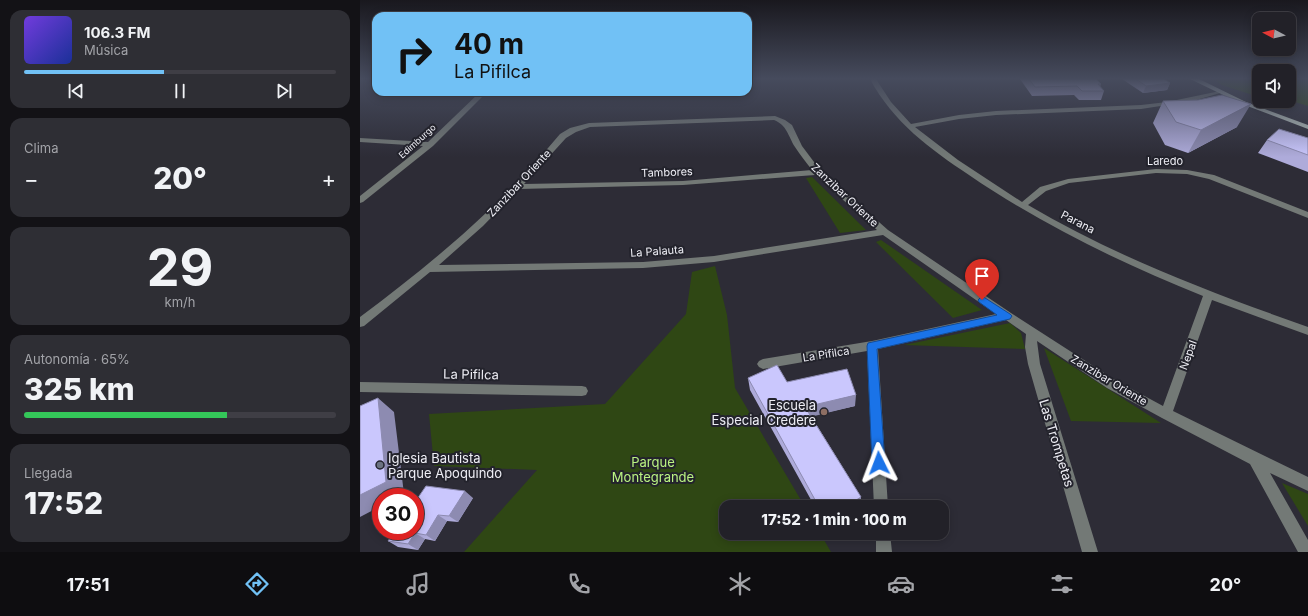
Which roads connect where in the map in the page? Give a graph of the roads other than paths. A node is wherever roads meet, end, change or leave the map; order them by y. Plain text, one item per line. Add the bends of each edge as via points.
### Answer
1 (471, 105) edge
2 (889, 105) edge
3 (1161, 105) edge
4 (1251, 105) edge
5 (910, 126) junction
6 (1308, 127) edge
7 (360, 140) edge
8 (430, 144) junction
9 (817, 172) junction
10 (518, 187) junction
11 (360, 200) edge
12 (1022, 206) junction
13 (1308, 215) edge
14 (885, 232) junction
15 (429, 269) junction
16 (1209, 295) junction
17 (1007, 316) junction
18 (360, 323) edge
19 (1308, 331) edge
20 (1032, 332) junction
21 (872, 346) junction
22 (763, 364) dead end
23 (360, 387) edge
24 (582, 391) dead end
25 (1166, 414) junction
26 (1254, 459) junction
27 (1308, 484) edge
28 (881, 500) edge
29 (883, 540) edge
30 (884, 552) edge
31 (1090, 552) edge
32 (1306, 552) edge

1 - 8 street, Edimburgo
2 - 5 street, Parana
3 - 5 street via 968,116
4 - 6 main road
5 - 12 street, Parana via 945,156
7 - 8 street
8 - 11 street, Edimburgo
9 - 10 street, Tambores via 683,183
9 - 10 street, Zanzibar Oriente via 798,146 789,127 775,118 589,125 563,136
9 - 14 street, Zanzibar Oriente
10 - 15 street, Zanzibar Oriente
12 - 13 street, Laredo via 1043,189 1068,181 1156,171 1186,172 1211,177
12 - 16 street, Parana via 1086,240
14 - 15 street, La Palauta via 714,259 651,265
14 - 17 street, Zanzibar Oriente
15 - 18 street, Zanzibar Oriente
16 - 19 street, Parana
16 - 25 street, Nepal
17 - 20 street, Zanzibar Oriente
17 - 21 street, La Pifilca
20 - 25 street, Zanzibar Oriente via 1112,384
20 - 31 street, Las Trompetas via 1034,364
21 - 22 street, La Pifilca
21 - 28 street
23 - 24 street, La Pifilca
25 - 26 street, Zanzibar Oriente
26 - 27 street, Zanzibar Oriente
26 - 32 street
29 - 30 street

